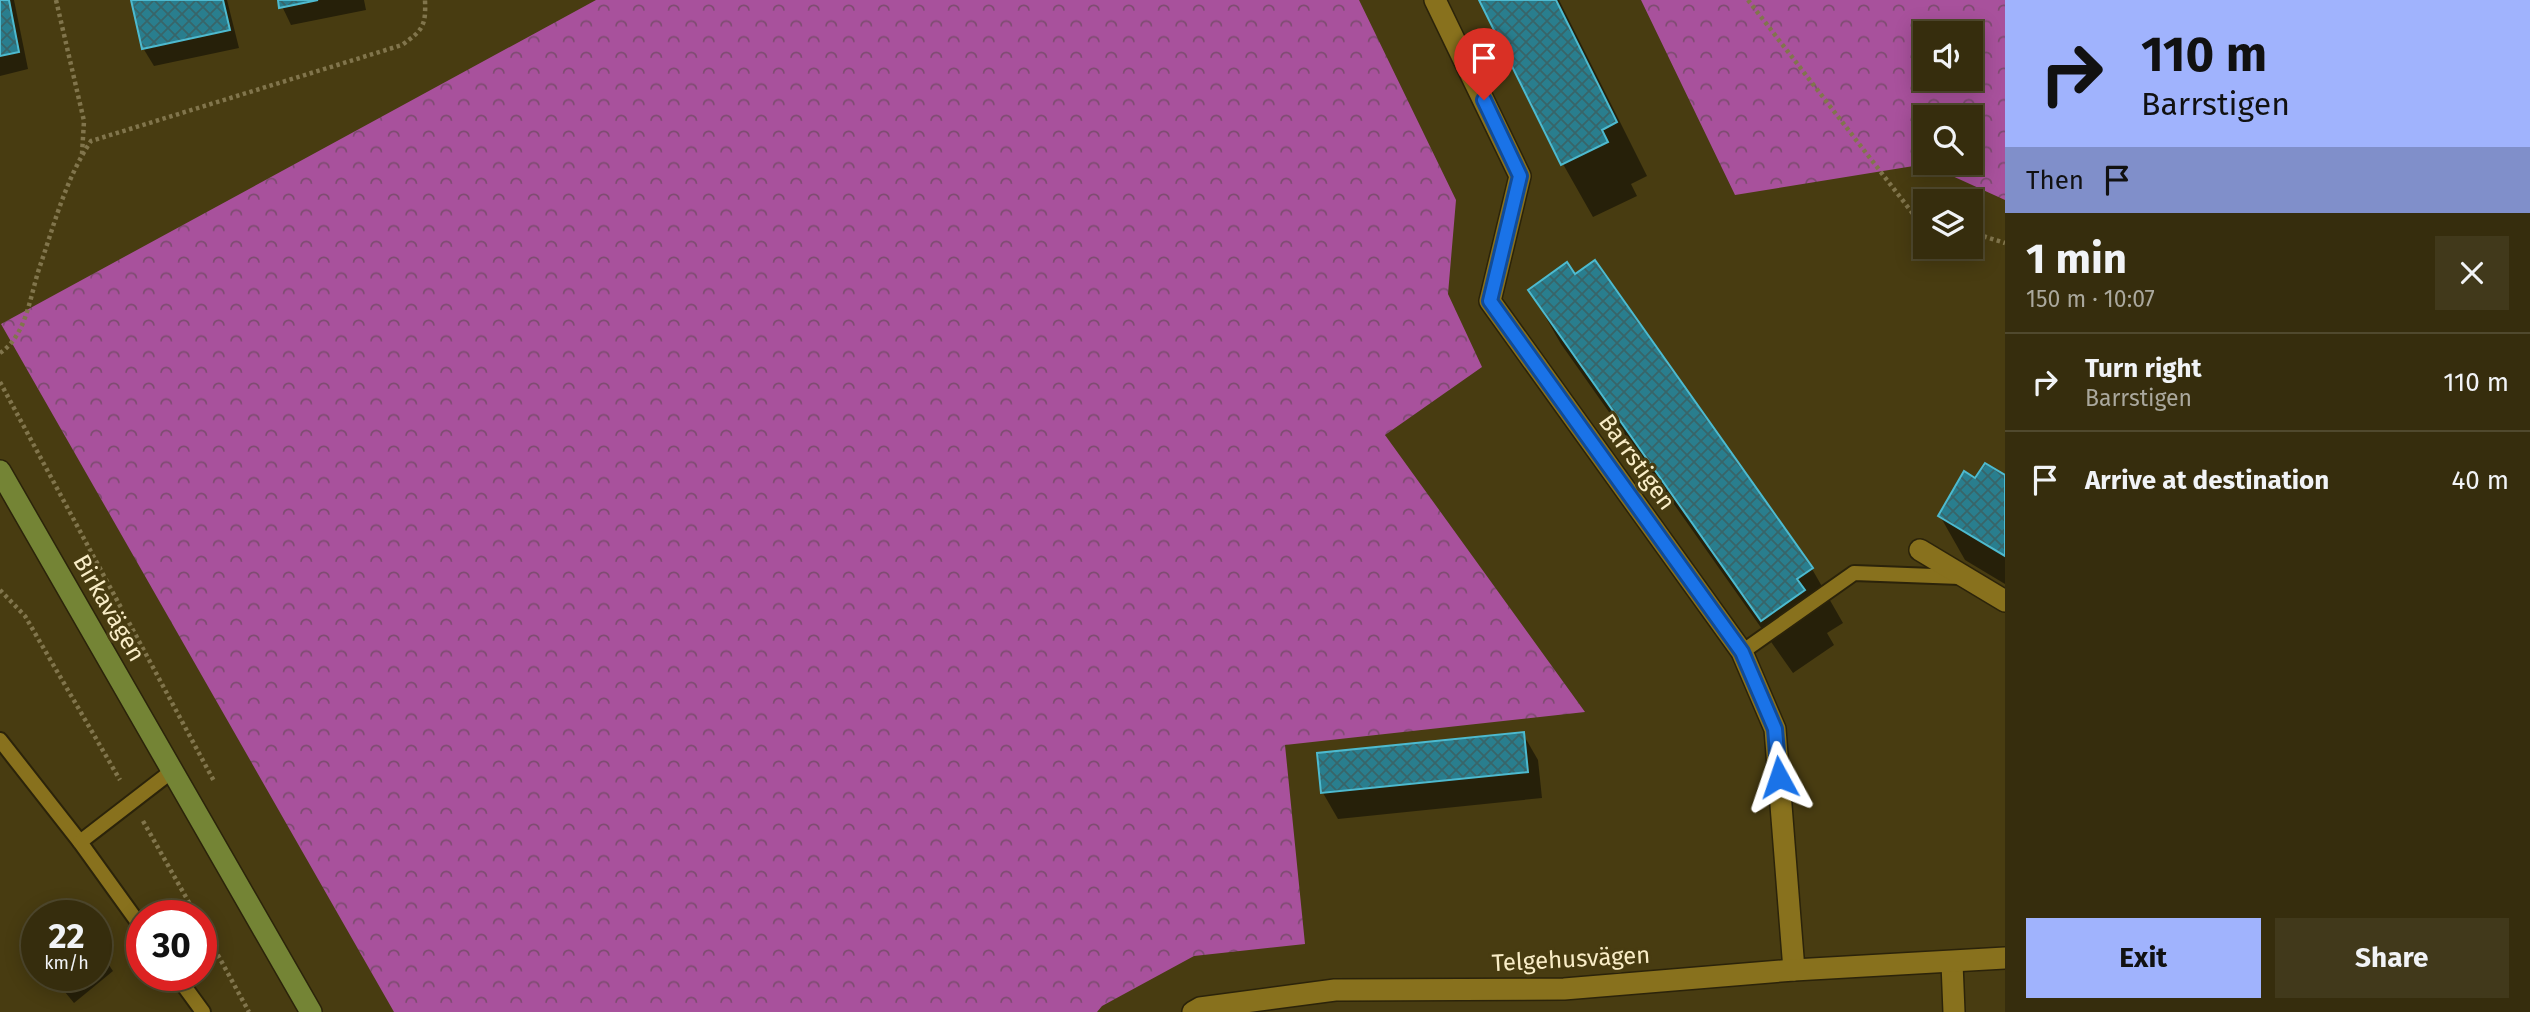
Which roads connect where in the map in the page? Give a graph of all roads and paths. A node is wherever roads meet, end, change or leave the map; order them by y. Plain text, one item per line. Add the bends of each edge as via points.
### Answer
1 (56, 0) edge
2 (425, 0) edge
3 (1435, 0) edge
4 (1748, 0) edge
5 (82, 155) junction
6 (1913, 214) edge
7 (1983, 236) edge
8 (2005, 243) edge
9 (0, 353) edge
10 (0, 382) edge
11 (0, 471) edge
12 (1920, 550) dead end
13 (1966, 578) junction
14 (0, 590) edge
15 (2005, 601) edge
16 (1742, 652) junction
17 (0, 740) edge
18 (172, 771) junction
19 (221, 794) dead end
20 (132, 802) junction
21 (79, 842) junction
22 (188, 900) edge
23 (126, 906) edge
24 (217, 953) edge
25 (2005, 958) edge
26 (1952, 962) junction
27 (1794, 970) junction
28 (188, 991) edge
29 (203, 1012) edge
30 (249, 1012) edge
31 (311, 1012) edge
32 (1193, 1012) edge
33 (1954, 1012) edge

1 - 5 path via 84,121
2 - 5 path via 421,32 402,44 91,141
3 - 16 street, Barrstigen via 1520,176 1490,301
4 - 6 path
5 - 9 path via 22,323 13,343
7 - 8 path
10 - 19 path
11 - 18 street, Birkavägen
12 - 13 street
13 - 15 street
13 - 16 lane via 1854,573
14 - 20 path via 25,616
16 - 27 street, Barrstigen via 1775,729
17 - 21 lane
18 - 20 lane
18 - 31 street, Birkavägen
20 - 21 lane
20 - 22 path
21 - 23 lane
24 - 30 path
25 - 26 street, Telgehusvägen
26 - 27 street, Telgehusvägen
26 - 33 street
27 - 32 street, Telgehusvägen via 1564,989 1335,990
28 - 29 lane

